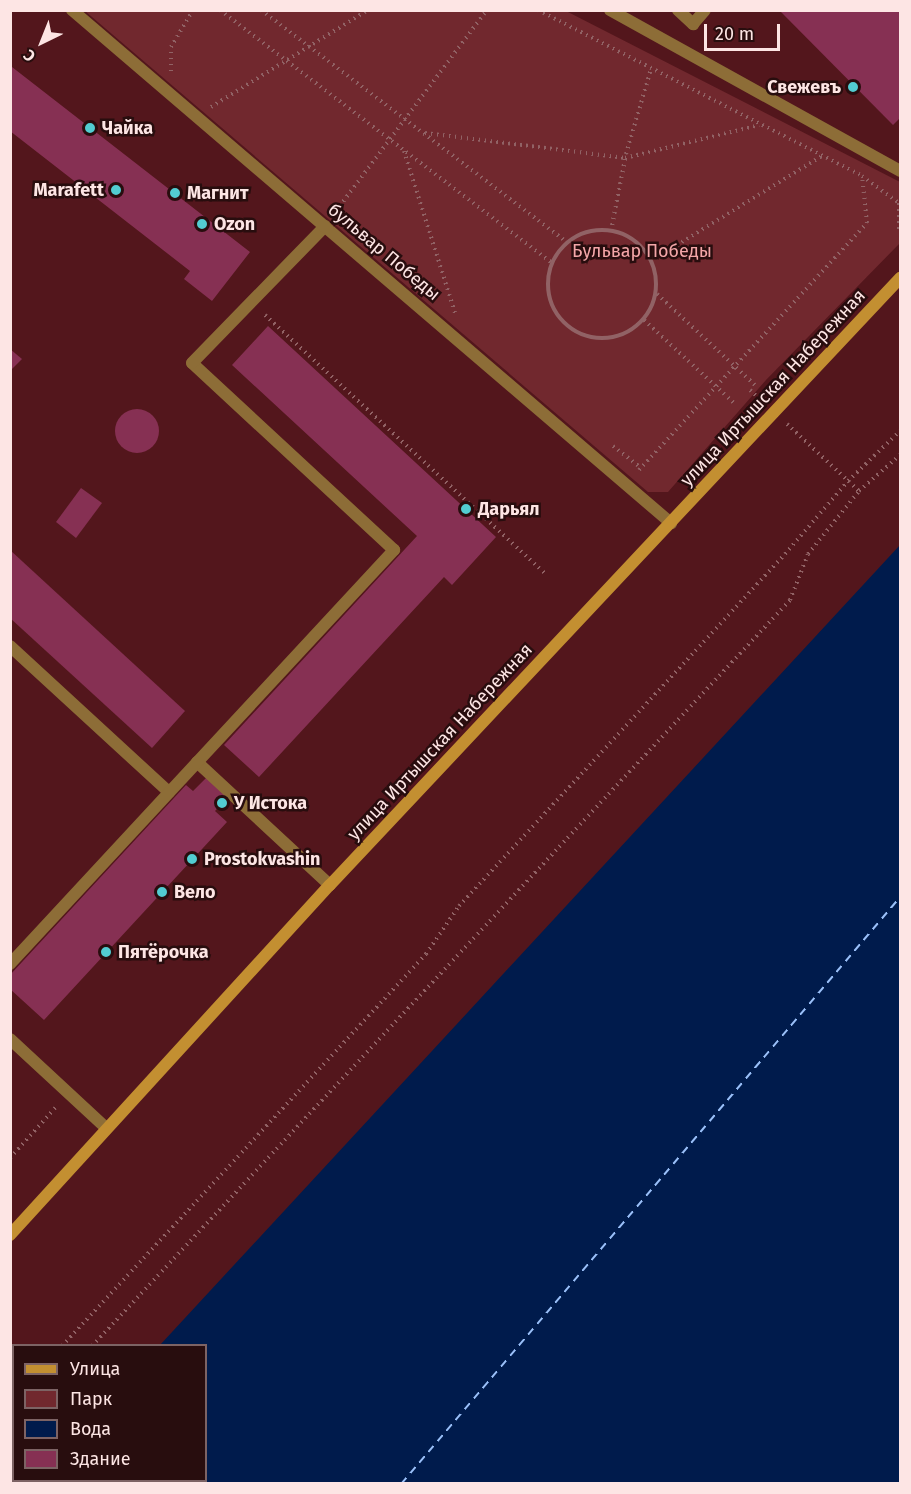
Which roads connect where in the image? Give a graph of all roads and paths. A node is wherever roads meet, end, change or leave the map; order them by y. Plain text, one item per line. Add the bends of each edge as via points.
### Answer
1 (72, 10) edge
2 (193, 10) edge
3 (220, 10) edge
4 (261, 10) edge
5 (368, 10) edge
6 (487, 10) edge
7 (538, 10) edge
8 (610, 10) edge
9 (678, 10) edge
10 (705, 10) edge
11 (309, 47) junction
12 (286, 61) junction
13 (651, 69) junction
14 (171, 72) dead end
15 (211, 107) dead end
16 (405, 119) junction
17 (760, 124) junction
18 (422, 133) junction
19 (390, 139) junction
20 (404, 150) junction
21 (822, 156) junction
22 (626, 159) junction
23 (900, 171) edge
24 (862, 176) junction
25 (325, 226) junction
26 (898, 230) dead end
27 (611, 231) junction
28 (567, 242) junction
29 (651, 261) junction
30 (551, 262) junction
31 (900, 278) edge
32 (657, 294) junction
33 (250, 301) junction
34 (456, 316) dead end
35 (644, 320) junction
36 (735, 366) junction
37 (755, 385) dead end
38 (716, 386) junction
39 (750, 390) dead end
40 (736, 405) dead end
41 (774, 413) junction
42 (900, 431) edge
43 (900, 455) edge
44 (848, 481) junction
45 (627, 483) junction
46 (859, 491) junction
47 (671, 523) junction
48 (545, 573) dead end
49 (10, 646) edge
50 (198, 762) junction
51 (169, 792) junction
52 (330, 885) junction
53 (10, 964) edge
54 (10, 1039) edge
55 (69, 1093) junction
56 (105, 1127) junction
57 (10, 1158) edge
58 (10, 1235) edge
59 (64, 1344) edge
60 (94, 1344) edge

1 - 25 street, бульвар Победы
2 - 14 path via 171,47
3 - 12 path
4 - 11 path
5 - 11 path
6 - 16 path
7 - 13 path
8 - 23 street
9 - 10 street via 693,24
11 - 12 path
11 - 16 path
12 - 15 path
12 - 19 path
13 - 17 path
13 - 22 path
16 - 18 path
16 - 19 path
17 - 21 path
17 - 22 path
18 - 22 path
18 - 28 path
19 - 20 path
19 - 25 path
20 - 30 path
20 - 34 path
21 - 24 path
21 - 29 path
22 - 27 path
24 - 26 path via 899,203
24 - 36 path via 867,223
25 - 33 street
25 - 45 street, бульвар Победы
27 - 28 path via 584,233
27 - 29 path via 638,243
28 - 30 path
29 - 32 path
30 - 35 path via 547,280 549,300 558,317 572,330 590,338 609,338 627,333
31 - 41 main road, улица Иртышская Набережная
32 - 35 path
32 - 36 path
33 - 48 path
33 - 50 street via 192,363 394,550
35 - 38 path
36 - 37 path
36 - 38 path
38 - 40 path
38 - 45 path
39 - 41 path
41 - 44 path
41 - 47 main road, улица Иртышская Набережная
42 - 44 path
43 - 46 path
44 - 46 path
44 - 59 path via 459,906 426,954
45 - 47 street, бульвар Победы
46 - 60 path via 808,554 790,600
47 - 52 main road, улица Иртышская Набережная
49 - 51 street
50 - 51 street
50 - 52 street
51 - 53 street
52 - 56 main road, улица Иртышская Набережная
54 - 55 street
55 - 56 street
55 - 57 path
56 - 58 main road, улица Иртышская Набережная

